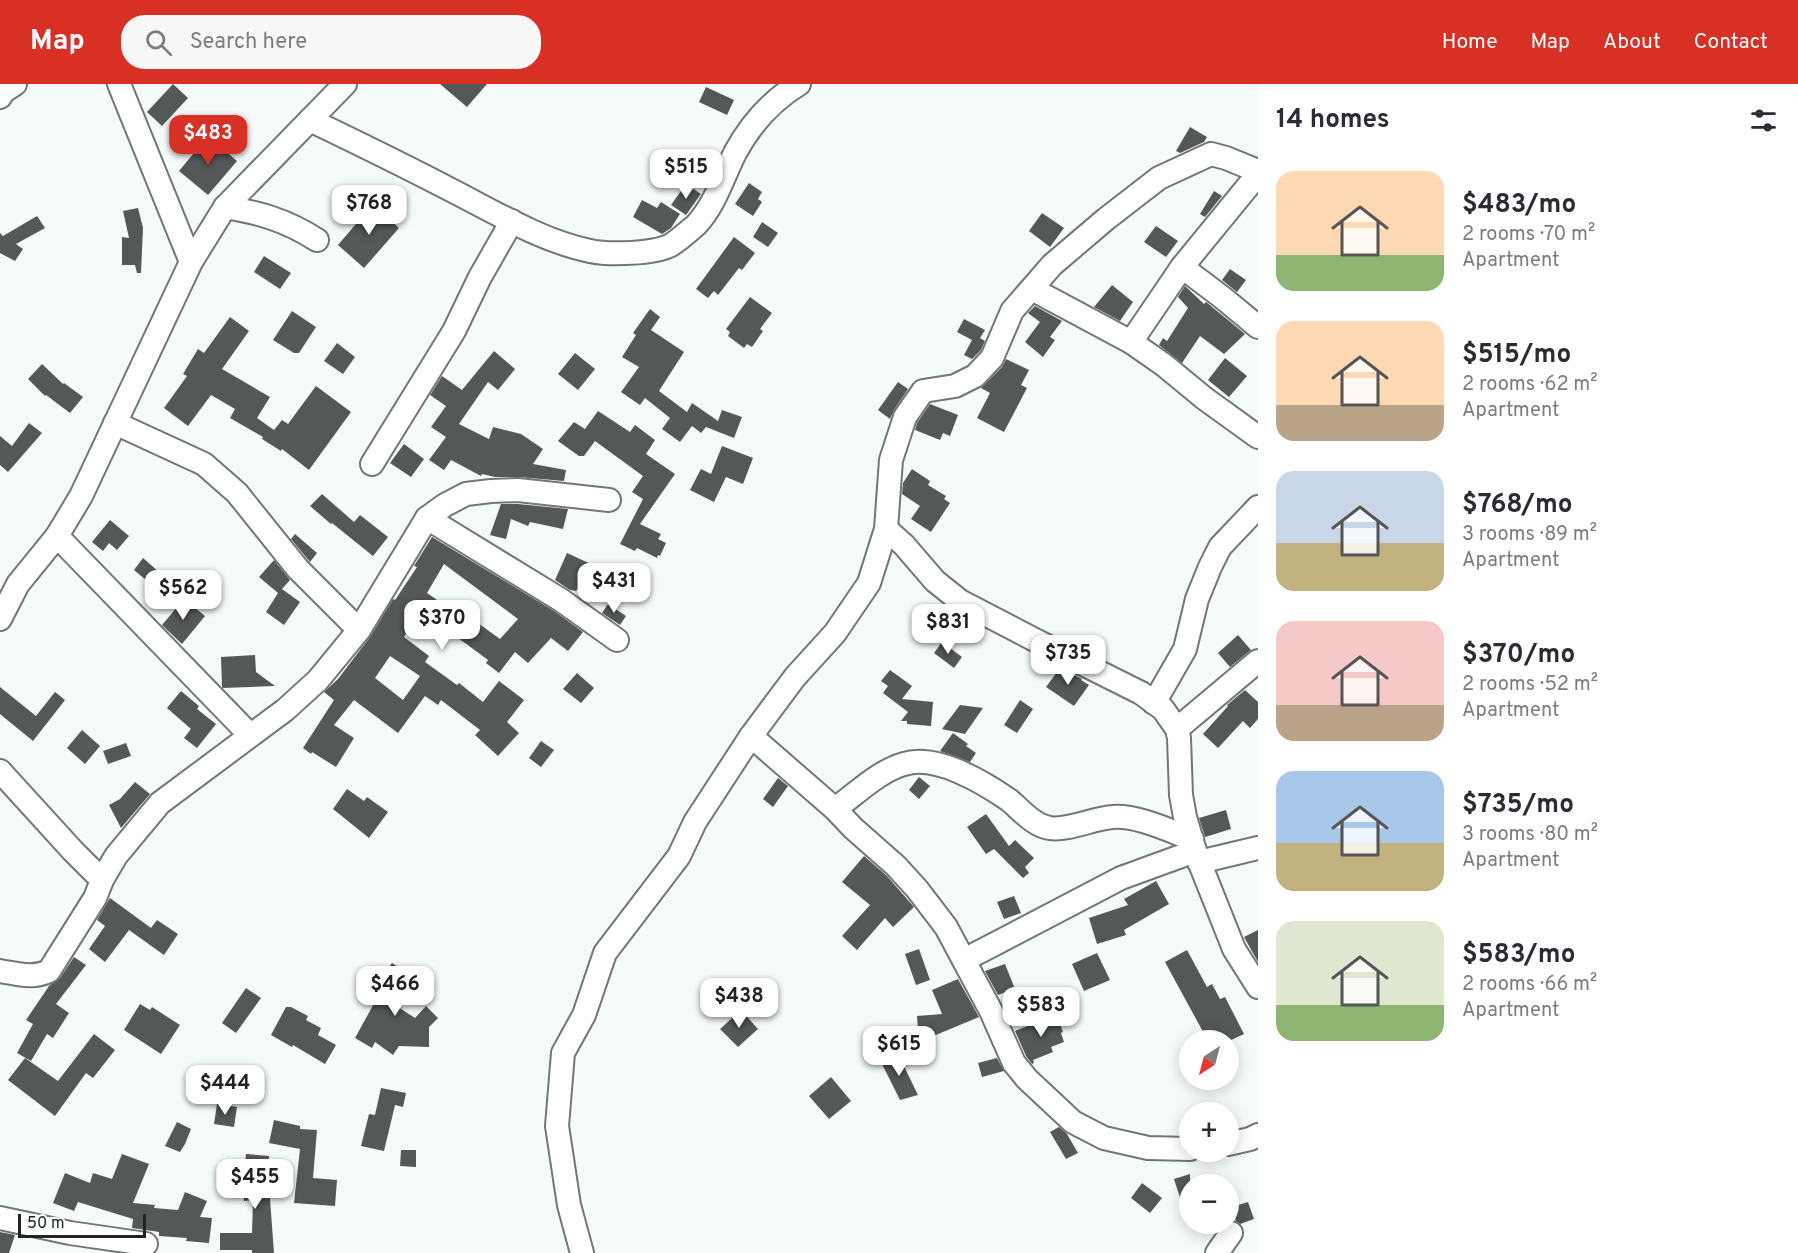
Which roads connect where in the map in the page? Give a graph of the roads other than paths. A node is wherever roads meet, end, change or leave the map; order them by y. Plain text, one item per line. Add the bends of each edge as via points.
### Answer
1 (15, 84) edge
2 (119, 84) edge
3 (345, 84) edge
4 (799, 84) edge
5 (0, 97) edge
6 (310, 120) junction
7 (1258, 172) edge
8 (225, 207) junction
9 (512, 221) junction
10 (317, 240) dead end
11 (191, 262) junction
12 (1182, 267) junction
13 (1032, 289) junction
14 (1258, 327) edge
15 (1131, 342) junction
16 (115, 423) junction
17 (1258, 437) edge
18 (372, 464) dead end
19 (609, 500) dead end
20 (1258, 507) edge
21 (427, 518) junction
22 (886, 529) junction
23 (57, 536) junction
24 (9, 581) edge
25 (0, 619) edge
26 (359, 630) junction
27 (617, 640) dead end
28 (1258, 661) edge
29 (1154, 702) junction
30 (1177, 729) junction
31 (250, 735) junction
32 (751, 736) junction
33 (0, 771) edge
34 (835, 809) junction
35 (1258, 848) edge
36 (1196, 851) junction
37 (102, 880) junction
38 (964, 960) junction
39 (0, 970) edge
40 (1258, 987) edge
41 (1258, 1135) edge
42 (1239, 1142) edge
43 (1179, 1149) edge
44 (0, 1218) edge
45 (1230, 1234) edge
46 (146, 1244) dead end
47 (582, 1253) edge
48 (1217, 1253) edge

1 - 5 street
2 - 11 street
3 - 6 street
4 - 9 street via 753,125 696,224 670,245 640,253 591,251
6 - 8 street
6 - 9 street
7 - 12 street
7 - 13 street via 1211,154 1159,178 1058,260
8 - 10 street via 280,220
8 - 11 street
9 - 18 street via 454,331
11 - 16 street
12 - 14 street
12 - 15 street
13 - 15 street
13 - 22 street via 1012,311 992,358 975,376 955,386 923,391 905,417 891,460
15 - 17 street
16 - 23 street via 81,496
16 - 26 street via 204,464 237,493 298,569
19 - 21 street via 518,490 491,491 466,494
20 - 29 street via 1220,547 1197,599 1185,649
21 - 26 street
21 - 27 street via 561,600
22 - 29 street via 935,581 960,601
22 - 32 street via 869,583 835,633 795,677
23 - 24 street
23 - 31 street
24 - 25 street
26 - 31 street via 318,680
28 - 30 street
29 - 30 street
30 - 36 street via 1181,795
31 - 37 street via 160,803 116,856
32 - 34 street
32 - 47 street via 695,822 679,856 605,953 584,1015 563,1053 557,1126 569,1205
33 - 37 street
34 - 36 street via 893,768 919,761 976,779 1051,829 1126,818
34 - 38 street via 917,889 946,927
35 - 36 street
36 - 38 street via 1121,878
36 - 40 street via 1234,949
37 - 39 street via 95,898 49,971 29,976
38 - 43 street via 1014,1063 1073,1122 1104,1138 1148,1148
41 - 42 street
44 - 46 street
45 - 48 street

